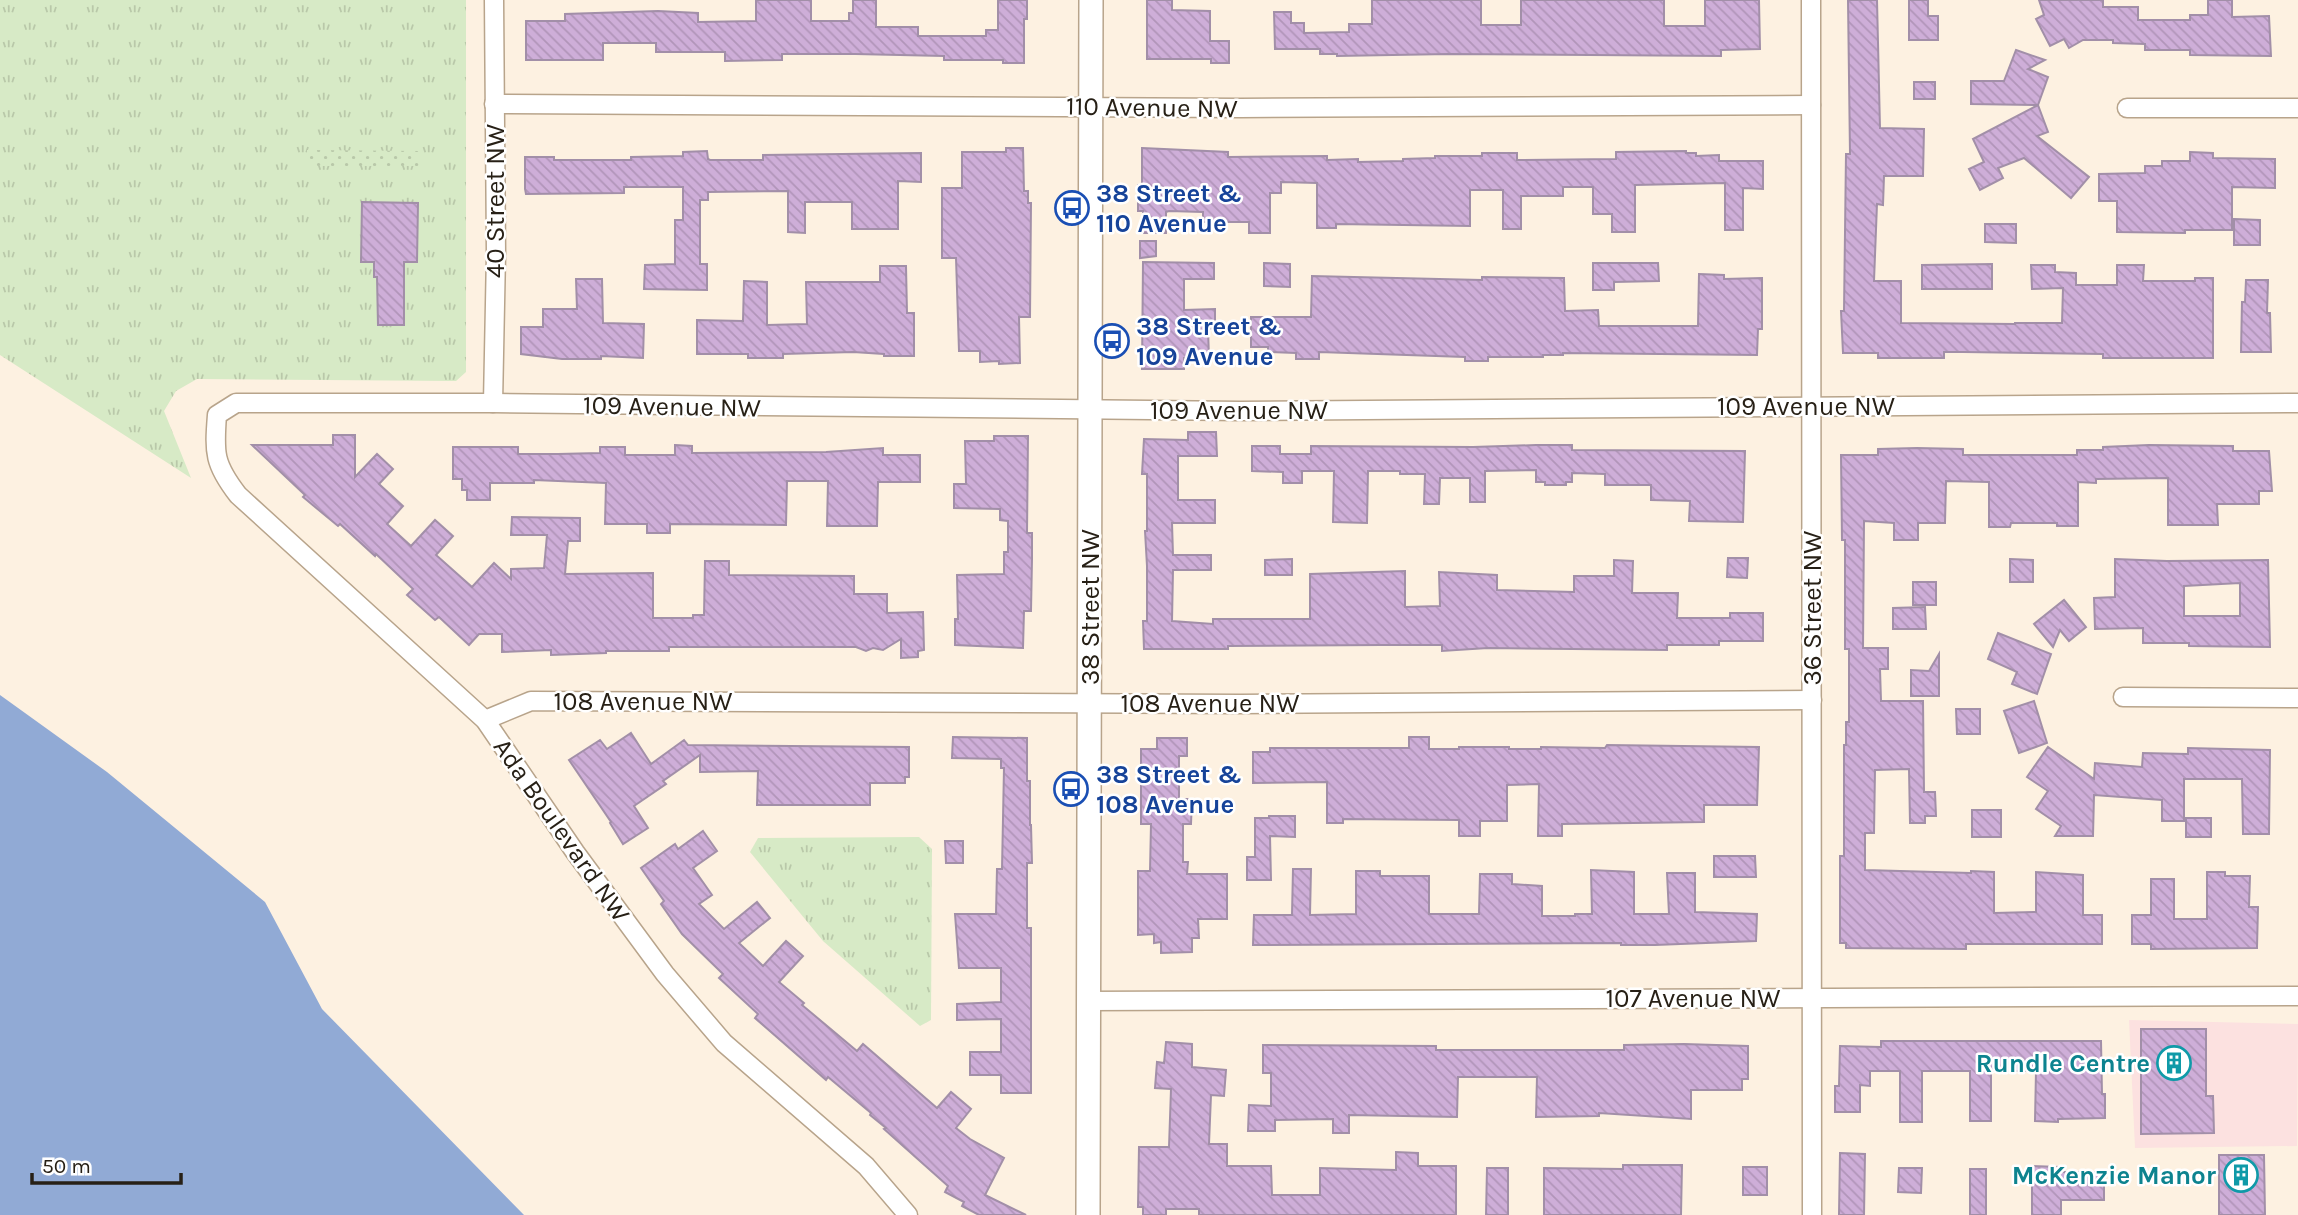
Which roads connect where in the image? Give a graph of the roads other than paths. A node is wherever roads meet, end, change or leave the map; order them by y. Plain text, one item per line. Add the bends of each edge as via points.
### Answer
1 (494, 0) edge
2 (1091, 0) edge
3 (1811, 0) edge
4 (494, 104) junction
5 (1811, 105) junction
6 (1091, 106) junction
7 (2127, 108) dead end
8 (2298, 108) edge
9 (493, 403) junction
10 (2298, 403) edge
11 (1811, 406) junction
12 (1091, 410) junction
13 (215, 449) joint
14 (2123, 697) dead end
15 (2298, 698) edge
16 (1812, 700) junction
17 (1090, 702) junction
18 (485, 720) junction
19 (2298, 996) edge
20 (1812, 998) junction
21 (1089, 1001) junction
22 (908, 1215) edge
23 (1088, 1215) edge
24 (1812, 1215) edge

1 - 4 street, 40 Street NW
2 - 6 street, 38 Street NW
3 - 5 street, 36 Street NW
4 - 6 street, 110 Avenue NW
4 - 9 street, 40 Street NW
5 - 6 street, 110 Avenue NW
5 - 11 street, 36 Street NW
6 - 12 street, 38 Street NW
7 - 8 street
9 - 12 street, 109 Avenue NW
9 - 13 street, 109 Avenue NW via 236,403 217,415
10 - 11 street, 109 Avenue NW
11 - 12 street, 109 Avenue NW
11 - 16 street, 36 Street NW
12 - 17 street, 38 Street NW
13 - 18 street, Ada Boulevard NW via 222,473 238,495
14 - 15 street
16 - 17 street, 108 Avenue NW
16 - 20 street, 36 Street NW
17 - 18 street, 108 Avenue NW via 531,701
17 - 21 street, 38 Street NW
18 - 22 street, Ada Boulevard NW via 665,974 724,1043 866,1166
19 - 20 street, 107 Avenue NW
20 - 21 street, 107 Avenue NW
20 - 24 street, 36 Street NW
21 - 23 street, 38 Street NW

